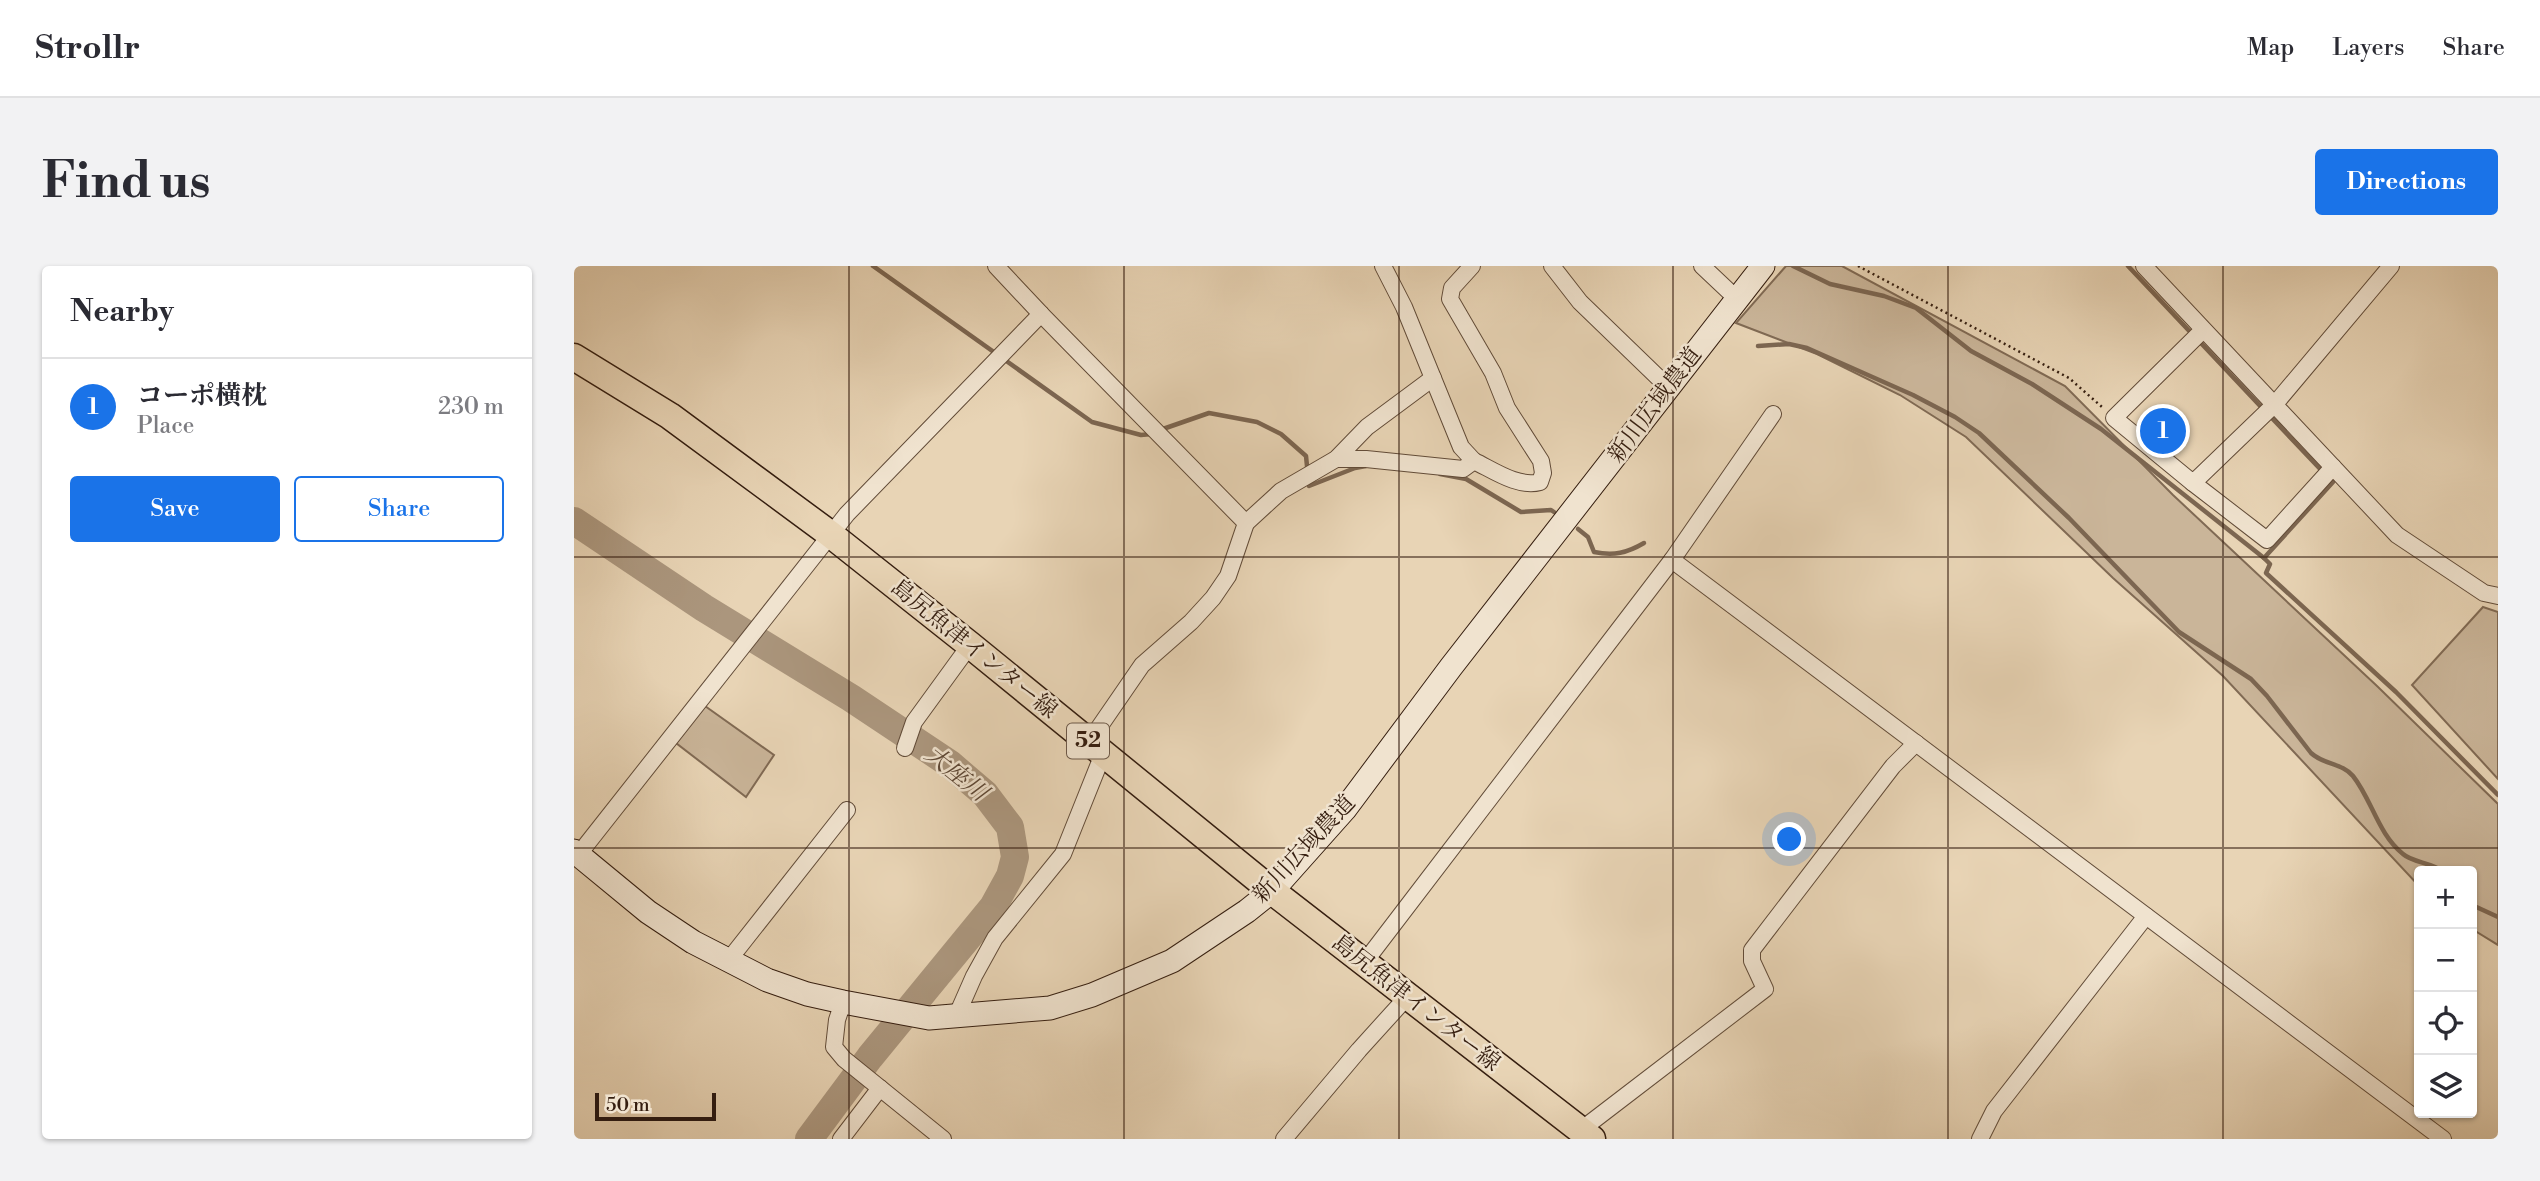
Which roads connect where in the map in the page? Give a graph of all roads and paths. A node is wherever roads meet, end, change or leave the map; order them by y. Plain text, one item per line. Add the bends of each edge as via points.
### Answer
1 (996, 266) edge
2 (1383, 266) edge
3 (1472, 266) edge
4 (1552, 266) edge
5 (1702, 266) edge
6 (1763, 266) edge
7 (1857, 266) edge
8 (2144, 266) edge
9 (2391, 266) edge
10 (1737, 299) junction
11 (1041, 314) junction
12 (2200, 334) junction
13 (574, 357) edge
14 (1433, 378) junction
15 (1669, 388) junction
16 (2271, 409) junction
17 (1773, 414) dead end
18 (2114, 418) junction
19 (1336, 459) junction
20 (1474, 461) junction
21 (2327, 473) junction
22 (2193, 482) junction
23 (1246, 523) junction
24 (830, 534) junction
25 (1672, 560) junction
26 (2498, 596) edge
27 (970, 645) junction
28 (1916, 743) junction
29 (905, 748) dead end
30 (1096, 748) junction
31 (847, 810) dead end
32 (576, 853) edge
33 (1272, 891) junction
34 (2146, 916) junction
35 (729, 961) junction
36 (1364, 963) junction
37 (1408, 997) junction
38 (843, 1002) junction
39 (956, 1017) junction
40 (877, 1086) junction
41 (1587, 1135) edge
42 (841, 1139) edge
43 (943, 1139) edge
44 (1284, 1139) edge
45 (1980, 1139) edge
46 (2443, 1139) edge

1 - 11 street
2 - 14 street
3 - 20 street via 1452,289 1450,299 1493,373 1507,408 1541,460 1543,473 1540,482 1531,485
4 - 15 street via 1580,302
5 - 10 street
6 - 10 street, 新川広域農道
7 - 18 path via 2070,378
8 - 12 street
9 - 16 street
10 - 15 street, 新川広域農道
11 - 23 street
11 - 24 street
12 - 16 street
12 - 18 street
13 - 24 main road, 島尻魚津インター線 / 52 via 670,416
14 - 19 street via 1367,427
14 - 20 street via 1461,447
15 - 33 street, 新川広域農道 via 1345,809
16 - 21 street
16 - 22 street
17 - 25 street
18 - 22 street
19 - 20 street via 1463,469
19 - 23 street via 1281,491
21 - 22 street via 2267,540
21 - 26 street via 2397,535 2483,593
23 - 30 street via 1228,576 1191,622 1142,665
24 - 27 main road, 島尻魚津インター線 / 52
24 - 32 street
25 - 28 street
25 - 36 street
27 - 29 street via 914,722
27 - 30 main road, 島尻魚津インター線 / 52
28 - 34 street
28 - 41 street via 1893,766 1752,950 1765,989
30 - 33 main road, 島尻魚津インター線 / 52
30 - 39 street via 1063,854 995,938
31 - 35 street
32 - 35 street, 新川広域農道 via 648,912
33 - 36 main road, 島尻魚津インター線 / 52
33 - 39 street, 新川広域農道 via 1172,961 1092,995 1050,1008
34 - 45 street via 1994,1111
34 - 46 street
35 - 38 street, 新川広域農道 via 767,980
36 - 37 main road, 島尻魚津インター線 / 52
37 - 41 main road, 島尻魚津インター線 / 52
37 - 44 street
38 - 39 street, 新川広域農道 via 929,1018
38 - 40 street via 834,1047
40 - 42 street
40 - 43 street

